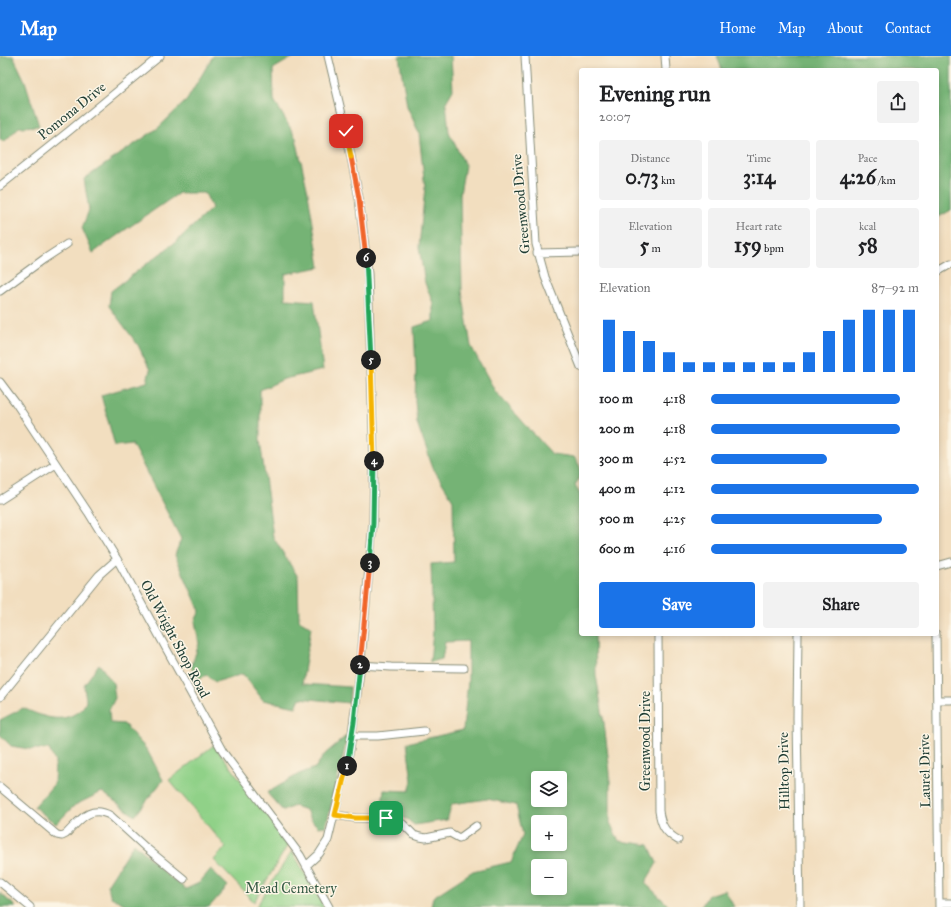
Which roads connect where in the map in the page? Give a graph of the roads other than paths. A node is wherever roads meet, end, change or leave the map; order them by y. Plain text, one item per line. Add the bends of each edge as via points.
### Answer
1 (160, 56) edge
2 (328, 56) edge
3 (525, 56) edge
4 (664, 56) edge
5 (666, 68) edge
6 (1, 182) edge
7 (68, 244) dead end
8 (579, 252) edge
9 (537, 254) junction
10 (951, 264) edge
11 (939, 271) edge
12 (0, 291) edge
13 (579, 362) edge
14 (0, 382) edge
15 (56, 464) junction
16 (0, 500) edge
17 (117, 559) junction
18 (951, 562) edge
19 (939, 565) edge
20 (658, 636) edge
21 (798, 636) edge
22 (936, 636) edge
23 (360, 665) junction
24 (464, 668) dead end
25 (0, 697) edge
26 (937, 700) junction
27 (951, 700) edge
28 (424, 731) dead end
29 (352, 736) junction
30 (0, 787) edge
31 (335, 815) junction
32 (476, 826) dead end
33 (678, 840) dead end
34 (306, 866) junction
35 (184, 879) dead end
36 (0, 882) edge
37 (951, 903) edge
38 (939, 905) edge
39 (30, 907) edge
40 (329, 907) edge
41 (800, 907) edge

1 - 6 street, Pomona Drive via 69,131
2 - 23 street via 359,198 368,274 374,499
3 - 9 street, Greenwood Drive
4 - 5 street
7 - 12 street
8 - 9 street
9 - 13 street, Greenwood Drive
10 - 11 street
14 - 15 street, Old Wright Shop Road
15 - 16 street
15 - 17 street, Old Wright Shop Road
17 - 25 street via 99,575
17 - 34 street, Old Wright Shop Road via 222,752 288,838
18 - 19 street
20 - 33 street, Greenwood Drive via 659,811 662,827
21 - 41 street, Hilltop Drive
22 - 26 street, Laurel Drive
23 - 24 street
23 - 29 street
26 - 27 street
26 - 38 street, Laurel Drive
28 - 29 street
29 - 31 street
30 - 35 street via 57,835 66,834 89,813 106,813
31 - 32 street via 393,819 414,835 426,838 445,833 459,838
31 - 34 street via 324,848
34 - 40 street, Old Wright Shop Road
36 - 39 street
37 - 38 street

